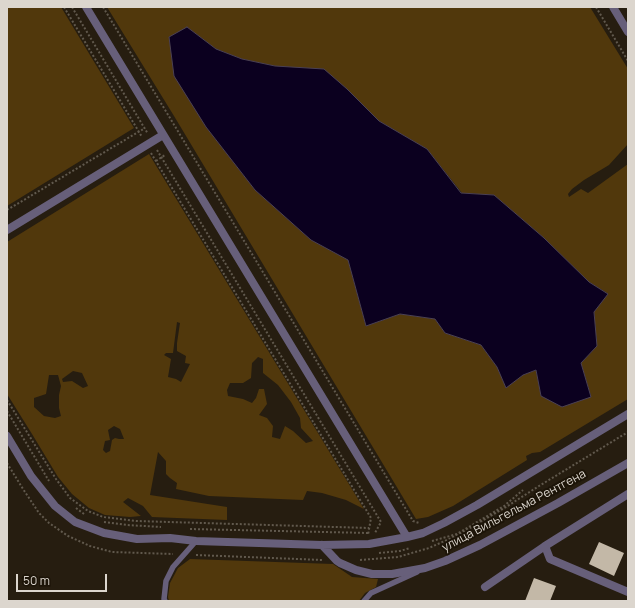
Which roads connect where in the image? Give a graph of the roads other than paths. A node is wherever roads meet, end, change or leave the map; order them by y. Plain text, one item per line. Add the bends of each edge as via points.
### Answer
1 (86, 7) edge
2 (613, 7) edge
3 (628, 32) edge
4 (163, 135) junction
5 (7, 230) edge
6 (628, 414) edge
7 (7, 436) edge
8 (628, 462) edge
9 (628, 494) edge
10 (407, 538) junction
11 (196, 541) junction
12 (322, 545) junction
13 (545, 546) junction
14 (425, 568) junction
15 (485, 587) dead end
16 (628, 592) edge
17 (165, 601) edge
18 (364, 601) edge

1 - 4 street
2 - 3 street
4 - 5 street
4 - 10 street
6 - 10 street, улица Вильгельма Рентгена via 477,506 423,533
7 - 11 street, улица Вильгельма Рентгена via 54,506 75,522 104,534 137,539 170,538
8 - 14 street, улица Вильгельма Рентгена via 480,546
9 - 13 street
10 - 12 street, улица Вильгельма Рентгена via 375,543
11 - 12 street, улица Вильгельма Рентгена
11 - 17 lane via 173,567 166,581
12 - 14 street, улица Вильгельма Рентгена via 337,561 372,574 392,574
13 - 15 street
13 - 16 street via 550,559
14 - 18 lane via 371,593

